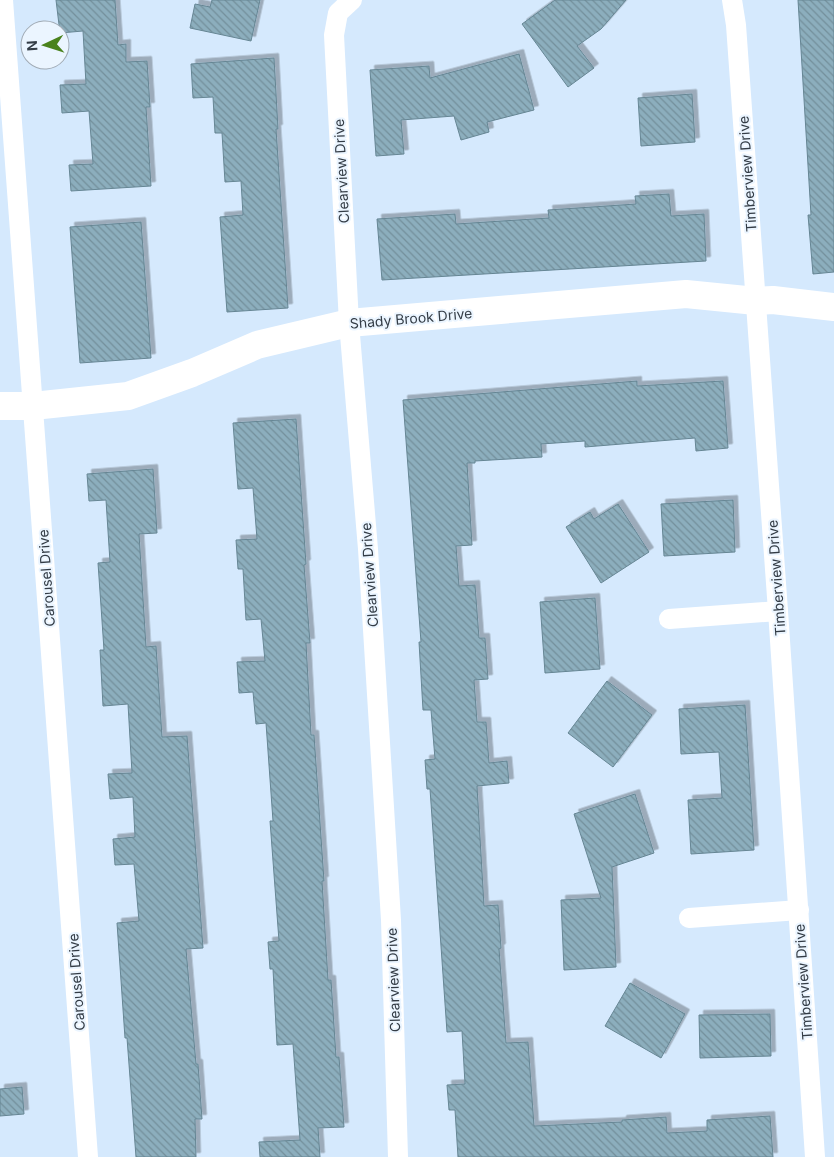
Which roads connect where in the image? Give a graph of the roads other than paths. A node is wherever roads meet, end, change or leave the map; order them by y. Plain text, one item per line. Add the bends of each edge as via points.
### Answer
1 (4, 0) edge
2 (352, 0) edge
3 (732, 0) edge
4 (756, 301) junction
5 (834, 307) edge
6 (349, 323) junction
7 (0, 406) edge
8 (33, 406) junction
9 (778, 611) junction
10 (669, 619) dead end
11 (798, 910) junction
12 (690, 918) dead end
13 (88, 1157) edge
14 (398, 1157) edge
15 (815, 1157) edge

1 - 8 street, Carousel Drive
2 - 6 street, Clearview Drive via 338,14 334,35
3 - 4 street, Timberview Drive
4 - 5 street, Shady Brook Drive
4 - 6 street, Shady Brook Drive via 686,294
4 - 9 street, Timberview Drive
6 - 8 street, Shady Brook Drive via 257,345 128,396
6 - 14 street, Clearview Drive via 368,549 391,920
7 - 8 street, Shady Brook Drive
8 - 13 street, Carousel Drive
9 - 10 street
9 - 11 street, Timberview Drive
11 - 12 street
11 - 15 street, Timberview Drive

